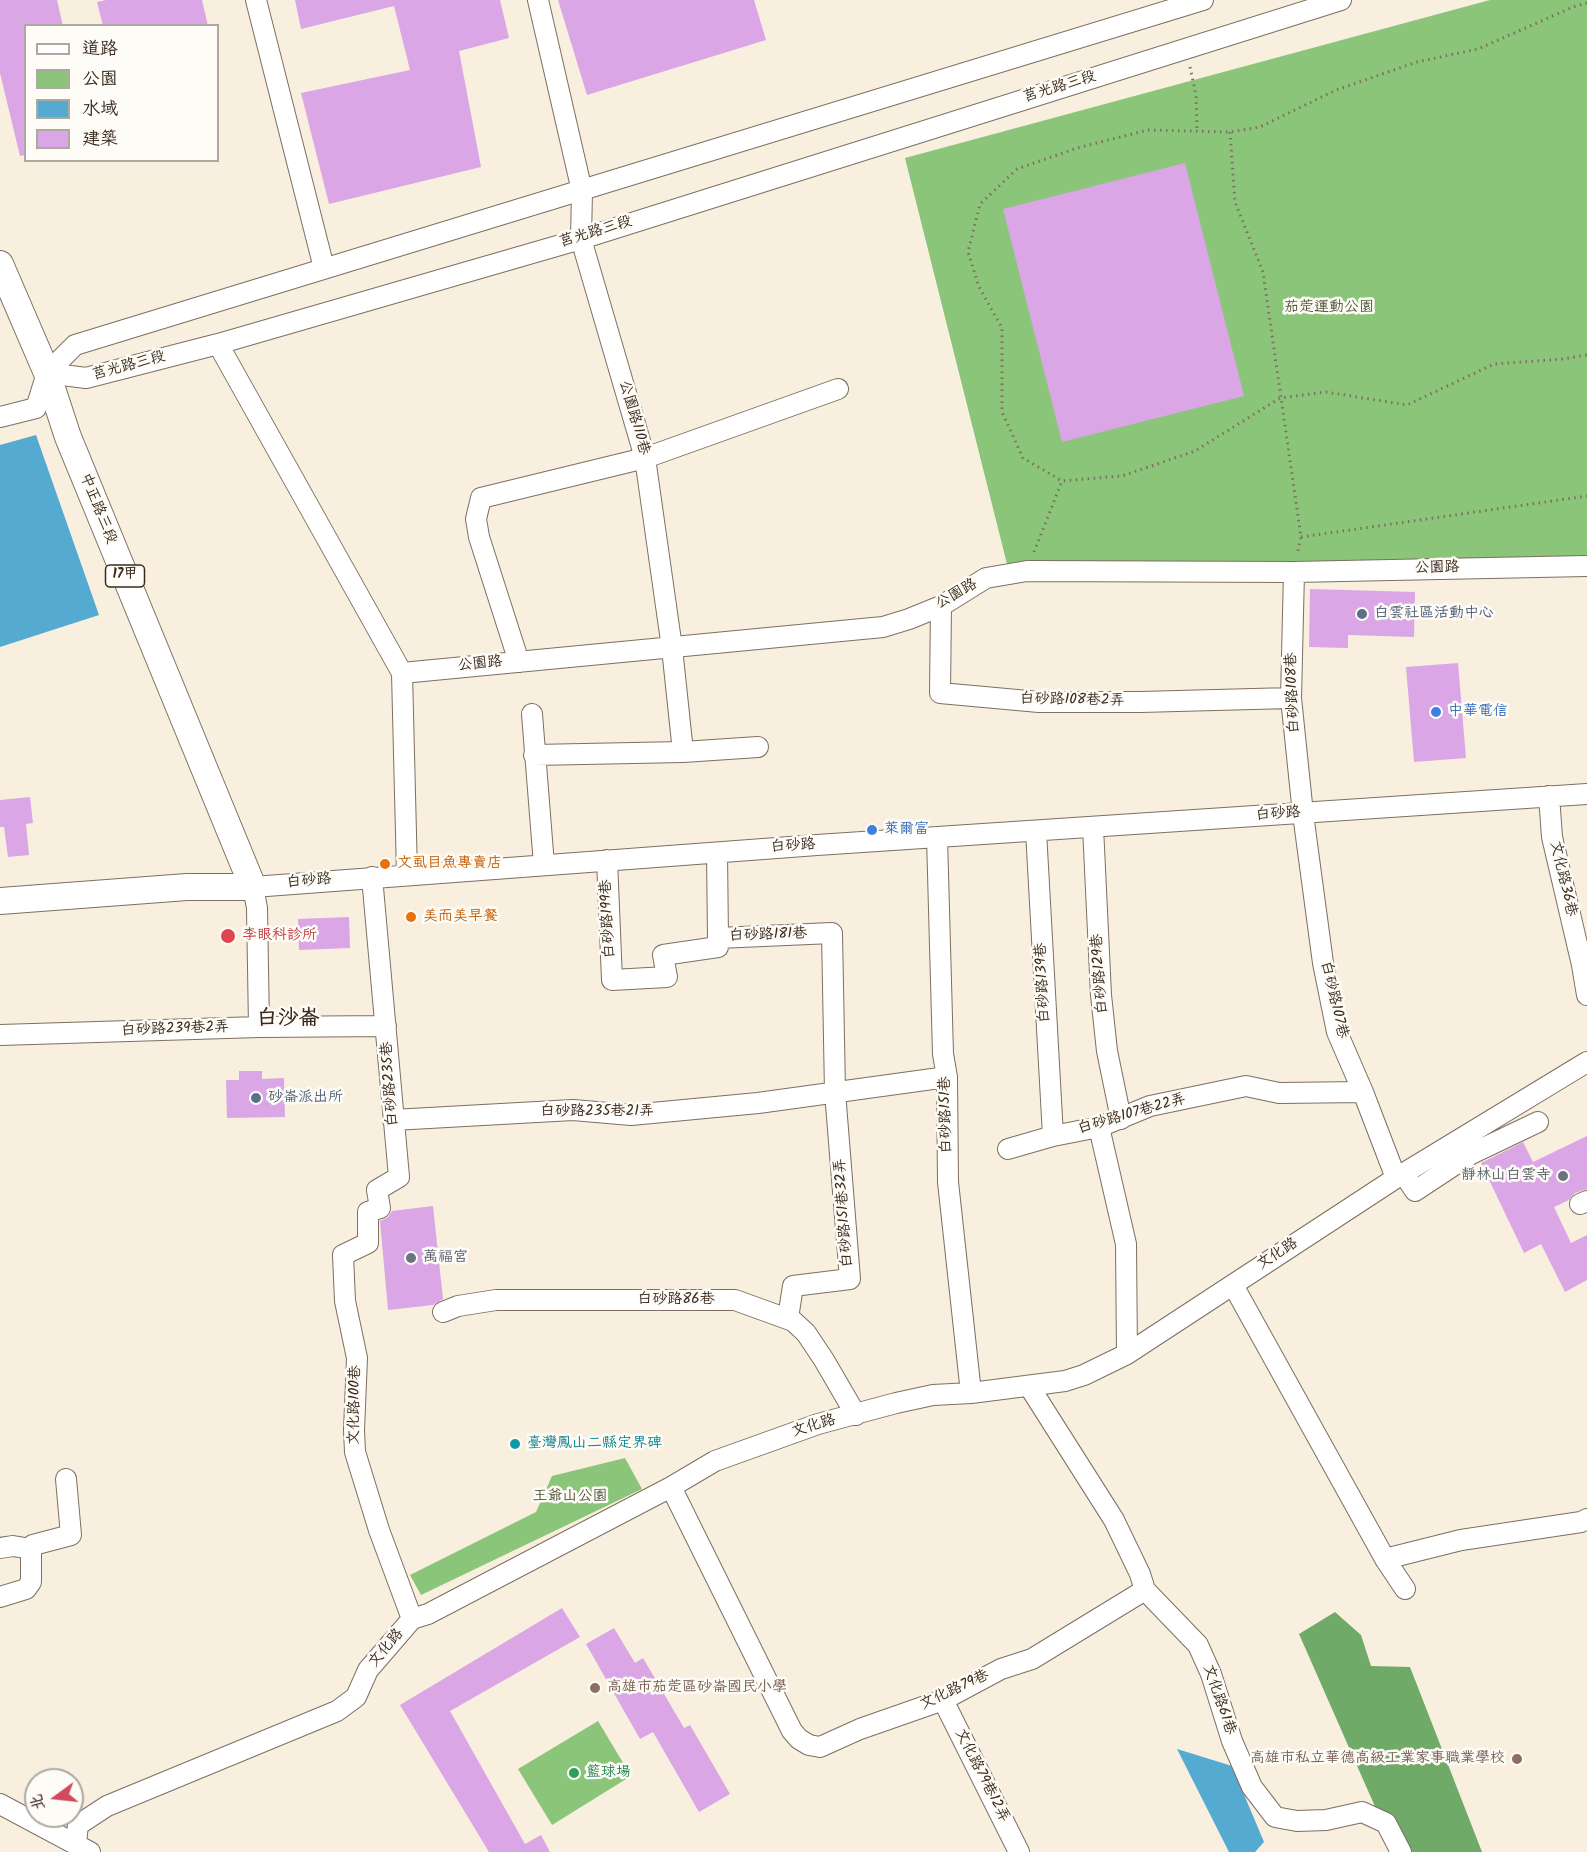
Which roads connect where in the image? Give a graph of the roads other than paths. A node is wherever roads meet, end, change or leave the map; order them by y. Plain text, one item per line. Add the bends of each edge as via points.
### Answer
1 (256, 0) edge
2 (538, 0) edge
3 (1203, 0) edge
4 (1341, 0) edge
5 (582, 191) junction
6 (581, 238) junction
7 (0, 264) edge
8 (324, 268) junction
9 (218, 344) junction
10 (47, 373) junction
11 (838, 389) dead end
12 (0, 417) edge
13 (645, 458) junction
14 (1587, 566) edge
15 (1294, 572) junction
16 (941, 606) junction
17 (672, 648) junction
18 (519, 662) junction
19 (402, 673) junction
20 (1292, 698) junction
21 (532, 714) dead end
22 (758, 747) dead end
23 (683, 752) junction
24 (534, 755) junction
25 (1587, 794) edge
26 (1549, 796) junction
27 (1303, 814) junction
28 (1093, 827) junction
29 (1036, 831) junction
30 (937, 837) junction
31 (717, 853) junction
32 (607, 860) junction
33 (544, 865) junction
34 (407, 874) junction
35 (372, 877) junction
36 (253, 886) junction
37 (0, 902) edge
38 (832, 933) joint
39 (718, 938) junction
40 (1584, 965) edge
41 (1587, 995) edge
42 (386, 1026) junction
43 (259, 1027) junction
44 (0, 1035) edge
45 (1587, 1062) edge
46 (947, 1077) junction
47 (835, 1092) junction
48 (1364, 1092) junction
49 (1121, 1119) junction
50 (393, 1120) junction
51 (1538, 1122) dead end
52 (1099, 1127) junction
53 (1053, 1136) junction
54 (1008, 1149) dead end
55 (1400, 1175) junction
56 (343, 1255) joint
57 (1233, 1285) junction
58 (443, 1312) dead end
59 (788, 1318) junction
60 (1127, 1354) junction
61 (1029, 1386) junction
62 (970, 1393) junction
63 (856, 1414) junction
64 (66, 1479) dead end
65 (671, 1487) junction
66 (1587, 1519) edge
67 (0, 1548) edge
68 (31, 1549) junction
69 (1385, 1559) junction
70 (1405, 1589) dead end
71 (1145, 1590) junction
72 (0, 1597) edge
73 (412, 1619) junction
74 (943, 1700) junction
75 (0, 1804) edge
76 (83, 1847) edge
77 (1019, 1852) edge
78 (1401, 1852) edge

1 - 8 street
2 - 5 street, 公園路110巷
3 - 5 street
4 - 6 street, 莒光路三段
5 - 6 street, 公園路110巷
5 - 8 street
6 - 9 street, 莒光路三段
6 - 13 street, 公園路110巷
7 - 10 main road, 中正路三段 / 17甲
8 - 10 street via 75,345
9 - 10 street, 莒光路三段 via 86,378
9 - 19 street
10 - 12 street via 36,408
10 - 36 main road, 中正路三段 / 17甲 via 68,437
11 - 13 street
13 - 17 street, 公園路110巷
13 - 18 street via 481,498 476,519 479,537
14 - 15 street, 公園路
15 - 16 street, 公園路 via 1027,571 986,578
15 - 20 street, 白砂路108巷
16 - 17 street, 公園路 via 883,627
16 - 20 street, 白砂路108巷2弄 via 940,693 1050,702
17 - 18 street, 公園路
17 - 23 street, 公園路110巷
18 - 19 street, 公園路
19 - 34 street
20 - 27 street, 白砂路108巷
21 - 24 street
22 - 23 street
23 - 24 street
24 - 33 street
25 - 26 street, 白砂路
26 - 27 street, 白砂路
26 - 40 street, 文化路36巷 via 1552,837
27 - 28 street, 白砂路
27 - 48 street, 白砂路107巷 via 1323,963 1337,1032
28 - 29 street, 白砂路
28 - 49 street, 白砂路129巷 via 1102,1006
29 - 30 street, 白砂路
29 - 53 street, 白砂路139巷
30 - 31 street, 白砂路
30 - 46 street, 白砂路151巷 via 943,1054
31 - 32 street, 白砂路
31 - 39 street, 白砂路181巷
32 - 33 street, 白砂路
32 - 39 street, 白砂路199巷 via 612,980 667,977 663,955 718,947
33 - 34 street, 白砂路
34 - 35 street, 白砂路
35 - 36 street, 白砂路
35 - 42 street, 白砂路235巷
36 - 37 main road, 白砂路 via 188,887
36 - 43 street via 257,908
38 - 39 street, 白砂路181巷
38 - 47 street, 白砂路151巷32弄
40 - 41 street, 文化路36巷
42 - 43 street, 白砂路239巷2弄
42 - 50 street, 白砂路235巷
43 - 44 street, 白砂路239巷2弄
45 - 55 street, 文化路
46 - 47 street
46 - 62 street, 白砂路151巷 via 948,1182
47 - 50 street, 白砂路235巷21弄 via 631,1115 573,1110
47 - 59 street, 白砂路151巷32弄 via 850,1280 793,1286
48 - 49 street, 白砂路107巷22弄 via 1279,1093 1246,1086 1150,1106
48 - 55 street, 白砂路107巷
49 - 52 street, 白砂路107巷22弄
50 - 56 street, 白砂路235巷 via 399,1177 377,1190 380,1208 368,1212 368,1243
51 - 55 street via 1471,1154 1414,1191
52 - 53 street, 白砂路107巷22弄
52 - 60 street via 1126,1244
53 - 54 street, 白砂路107巷22弄
55 - 57 street, 文化路
56 - 73 street, 文化路100巷 via 345,1301 357,1358 356,1452
57 - 60 street, 文化路
57 - 69 street
58 - 59 street, 白砂路86巷 via 496,1300 735,1300
59 - 63 street, 白砂路86巷 via 806,1333
60 - 61 street, 文化路 via 1084,1375
61 - 62 street, 文化路
61 - 71 street via 1114,1520
62 - 63 street, 文化路 via 933,1395
63 - 65 street, 文化路 via 715,1461
64 - 68 street via 71,1535 33,1545
65 - 73 street, 文化路
65 - 74 street, 文化路79巷 via 799,1739 820,1747
66 - 69 street via 1461,1540
67 - 68 street
68 - 72 street via 31,1582 26,1589
69 - 70 street
71 - 74 street, 文化路79巷 via 1032,1659 1001,1669
71 - 78 street, 文化路61巷 via 1198,1645 1252,1787 1275,1817 1326,1820 1362,1812 1386,1823
73 - 76 street, 文化路 via 368,1670 356,1697 337,1711 107,1806 78,1825
74 - 77 street, 文化路79巷12弄
75 - 76 street

